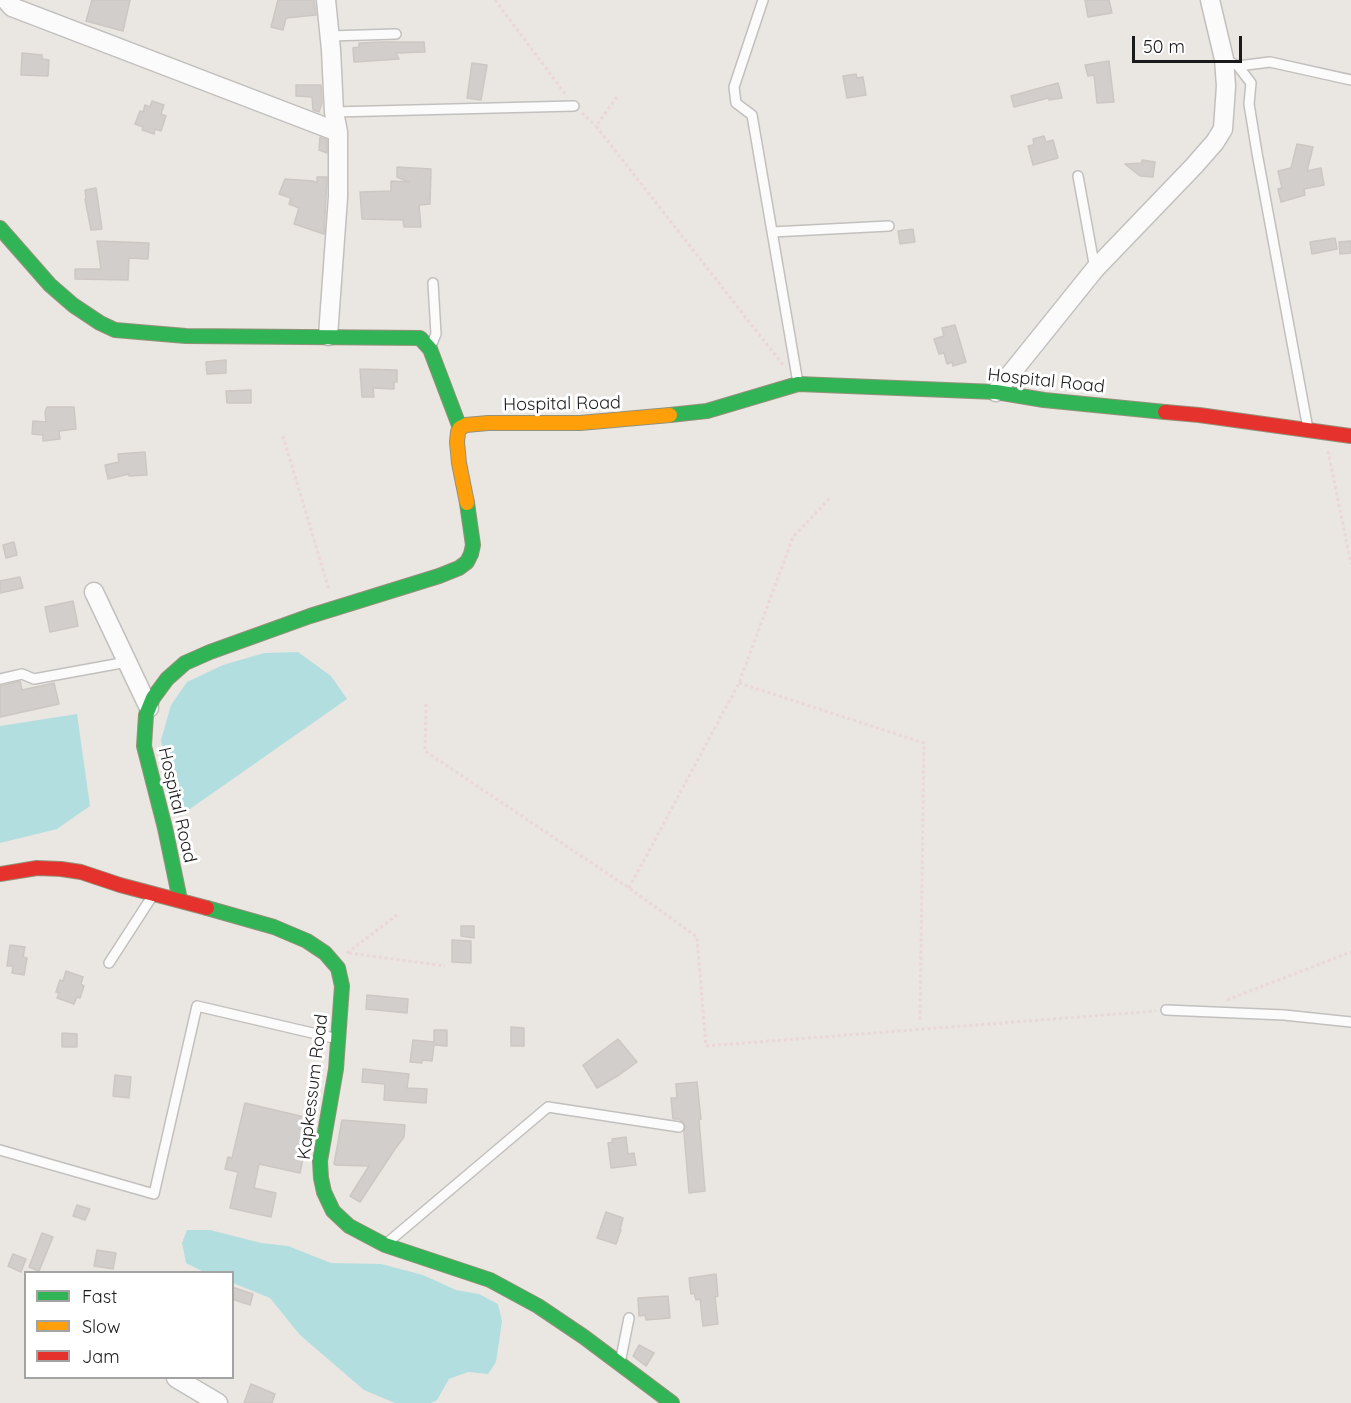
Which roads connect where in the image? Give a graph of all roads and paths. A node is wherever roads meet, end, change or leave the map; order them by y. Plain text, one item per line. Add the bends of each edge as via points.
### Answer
1 (6, 0) edge
2 (326, 0) edge
3 (495, 0) edge
4 (763, 0) edge
5 (1210, 0) edge
6 (396, 34) dead end
7 (330, 36) junction
8 (1231, 63) junction
9 (1351, 80) edge
10 (618, 97) dead end
11 (574, 106) junction
12 (334, 112) junction
13 (596, 126) junction
14 (338, 132) junction
15 (1078, 176) dead end
16 (889, 226) dead end
17 (0, 228) edge
18 (772, 232) junction
19 (1095, 269) junction
20 (433, 283) dead end
21 (328, 336) junction
22 (430, 349) junction
23 (798, 384) junction
24 (996, 392) junction
25 (460, 428) junction
26 (1308, 430) junction
27 (1324, 432) junction
28 (283, 436) dead end
29 (1351, 436) edge
30 (830, 498) dead end
31 (1351, 564) edge
32 (94, 592) dead end
33 (335, 608) junction
34 (127, 662) junction
35 (0, 679) edge
36 (739, 683) junction
37 (426, 704) dead end
38 (149, 708) junction
39 (0, 874) edge
40 (628, 888) junction
41 (154, 893) junction
42 (180, 900) junction
43 (397, 915) dead end
44 (1351, 952) edge
45 (347, 953) junction
46 (108, 963) dead end
47 (334, 963) junction
48 (445, 966) dead end
49 (1166, 1010) joint
50 (1198, 1011) junction
51 (920, 1020) dead end
52 (1351, 1022) edge
53 (338, 1039) junction
54 (679, 1127) dead end
55 (0, 1150) edge
56 (385, 1245) junction
57 (629, 1318) dead end
58 (619, 1364) junction
59 (179, 1379) edge
60 (218, 1403) edge
61 (672, 1403) edge

1 - 14 street via 12,7
2 - 7 street
3 - 11 path
4 - 18 lane via 734,87 736,103 752,115
5 - 8 street
6 - 7 lane
7 - 12 street
8 - 9 lane via 1269,62
8 - 19 street via 1223,129 1215,142
8 - 26 lane via 1251,83 1249,104 1257,153
10 - 13 path
11 - 12 lane
11 - 13 path
12 - 14 street
13 - 23 path
14 - 21 street via 338,197
15 - 19 lane
16 - 18 lane
17 - 21 street via 50,285 73,305 115,330 186,336
18 - 23 lane
19 - 24 street
20 - 22 lane via 436,334
21 - 22 street via 414,337
22 - 25 street
23 - 24 street, Hospital Road
23 - 25 street, Hospital Road via 707,411 580,423 488,423
24 - 26 street, Hospital Road
25 - 33 street, Hospital Road via 459,463 473,545 467,562 439,576
26 - 27 street, Hospital Road
27 - 29 street, Hospital Road
27 - 31 path
28 - 33 path
30 - 36 path via 793,537
32 - 34 street
33 - 38 street, Hospital Road via 185,663 167,679
34 - 35 lane via 34,679 22,674
34 - 38 street
36 - 40 path
36 - 51 path via 924,743
37 - 40 path via 425,751
38 - 42 street, Hospital Road via 144,746
39 - 41 street via 61,869
40 - 49 path via 697,937 706,1046
41 - 42 street
41 - 46 lane
42 - 47 street via 274,927 307,941
43 - 45 path
44 - 50 path
45 - 47 path
45 - 48 path
47 - 53 street, Kapkessum Road via 342,987
49 - 50 lane
50 - 52 lane
53 - 55 lane via 197,1006 154,1194
53 - 56 street, Kapkessum Road via 320,1161 324,1192 333,1211 348,1226
54 - 56 lane via 548,1107
56 - 58 street, Kapkessum Road via 490,1280 538,1306
57 - 58 lane
58 - 61 street, Kapkessum Road
59 - 60 street

